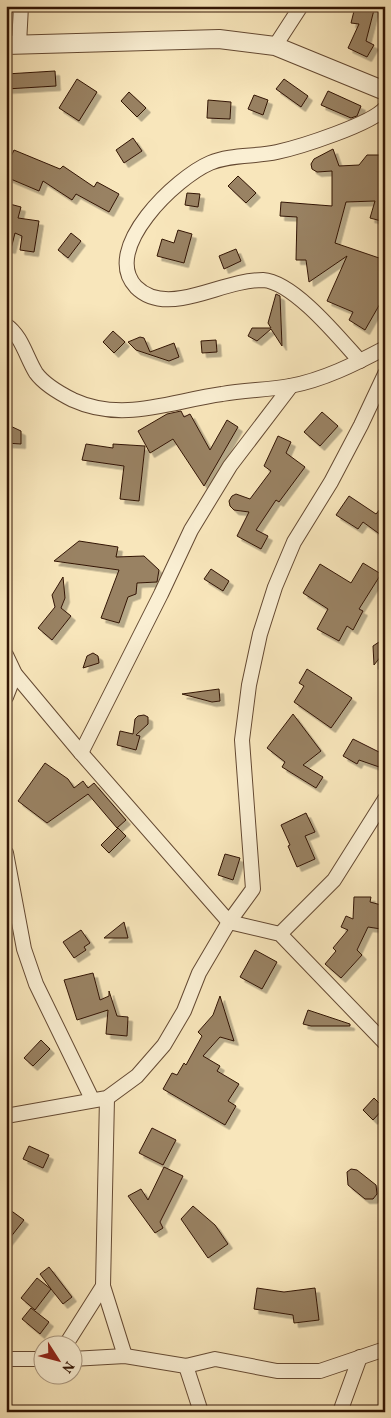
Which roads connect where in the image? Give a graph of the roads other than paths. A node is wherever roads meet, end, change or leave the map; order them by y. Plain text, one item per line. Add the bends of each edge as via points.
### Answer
1 (21, 6) edge
2 (301, 6) edge
3 (12, 44) edge
4 (275, 46) junction
5 (385, 91) edge
6 (385, 108) edge
7 (6, 325) edge
8 (385, 348) edge
9 (360, 361) junction
10 (385, 374) edge
11 (291, 386) junction
12 (6, 655) edge
13 (15, 674) junction
14 (6, 697) edge
15 (81, 753) junction
16 (385, 799) edge
17 (6, 853) edge
18 (229, 922) junction
19 (280, 934) junction
20 (385, 1043) edge
21 (107, 1098) junction
22 (92, 1099) junction
23 (6, 1116) edge
24 (103, 1286) junction
25 (71, 1336) edge
26 (385, 1349) edge
27 (126, 1356) junction
28 (360, 1357) junction
29 (82, 1358) edge
30 (6, 1359) edge
31 (32, 1359) edge
32 (186, 1366) junction
33 (201, 1412) edge
34 (340, 1412) edge

1 - 3 street
2 - 4 street
3 - 4 street via 219,39
4 - 5 street
6 - 9 street via 369,120 303,144 277,152 231,157 210,163 178,184 138,228 128,248 125,266 133,283 144,295 161,299 180,299 264,280 285,289 316,312
7 - 11 street via 45,382 73,400 103,410 128,412 222,394
8 - 9 street
9 - 11 street
10 - 18 street via 344,458 294,542 260,634 242,740 254,889
11 - 15 street via 230,466 191,530
12 - 13 street
13 - 14 street
13 - 15 street
15 - 18 street
16 - 19 street via 334,880
17 - 22 street via 18,923 36,984
18 - 19 street
18 - 21 street via 199,973 184,1011 164,1045 137,1076
19 - 20 street
21 - 22 street
21 - 24 street
22 - 23 street
24 - 25 street
24 - 27 street
26 - 28 street
27 - 29 street
27 - 32 street
28 - 32 street via 320,1371 276,1370 215,1359
28 - 34 street
30 - 31 street
32 - 33 street

